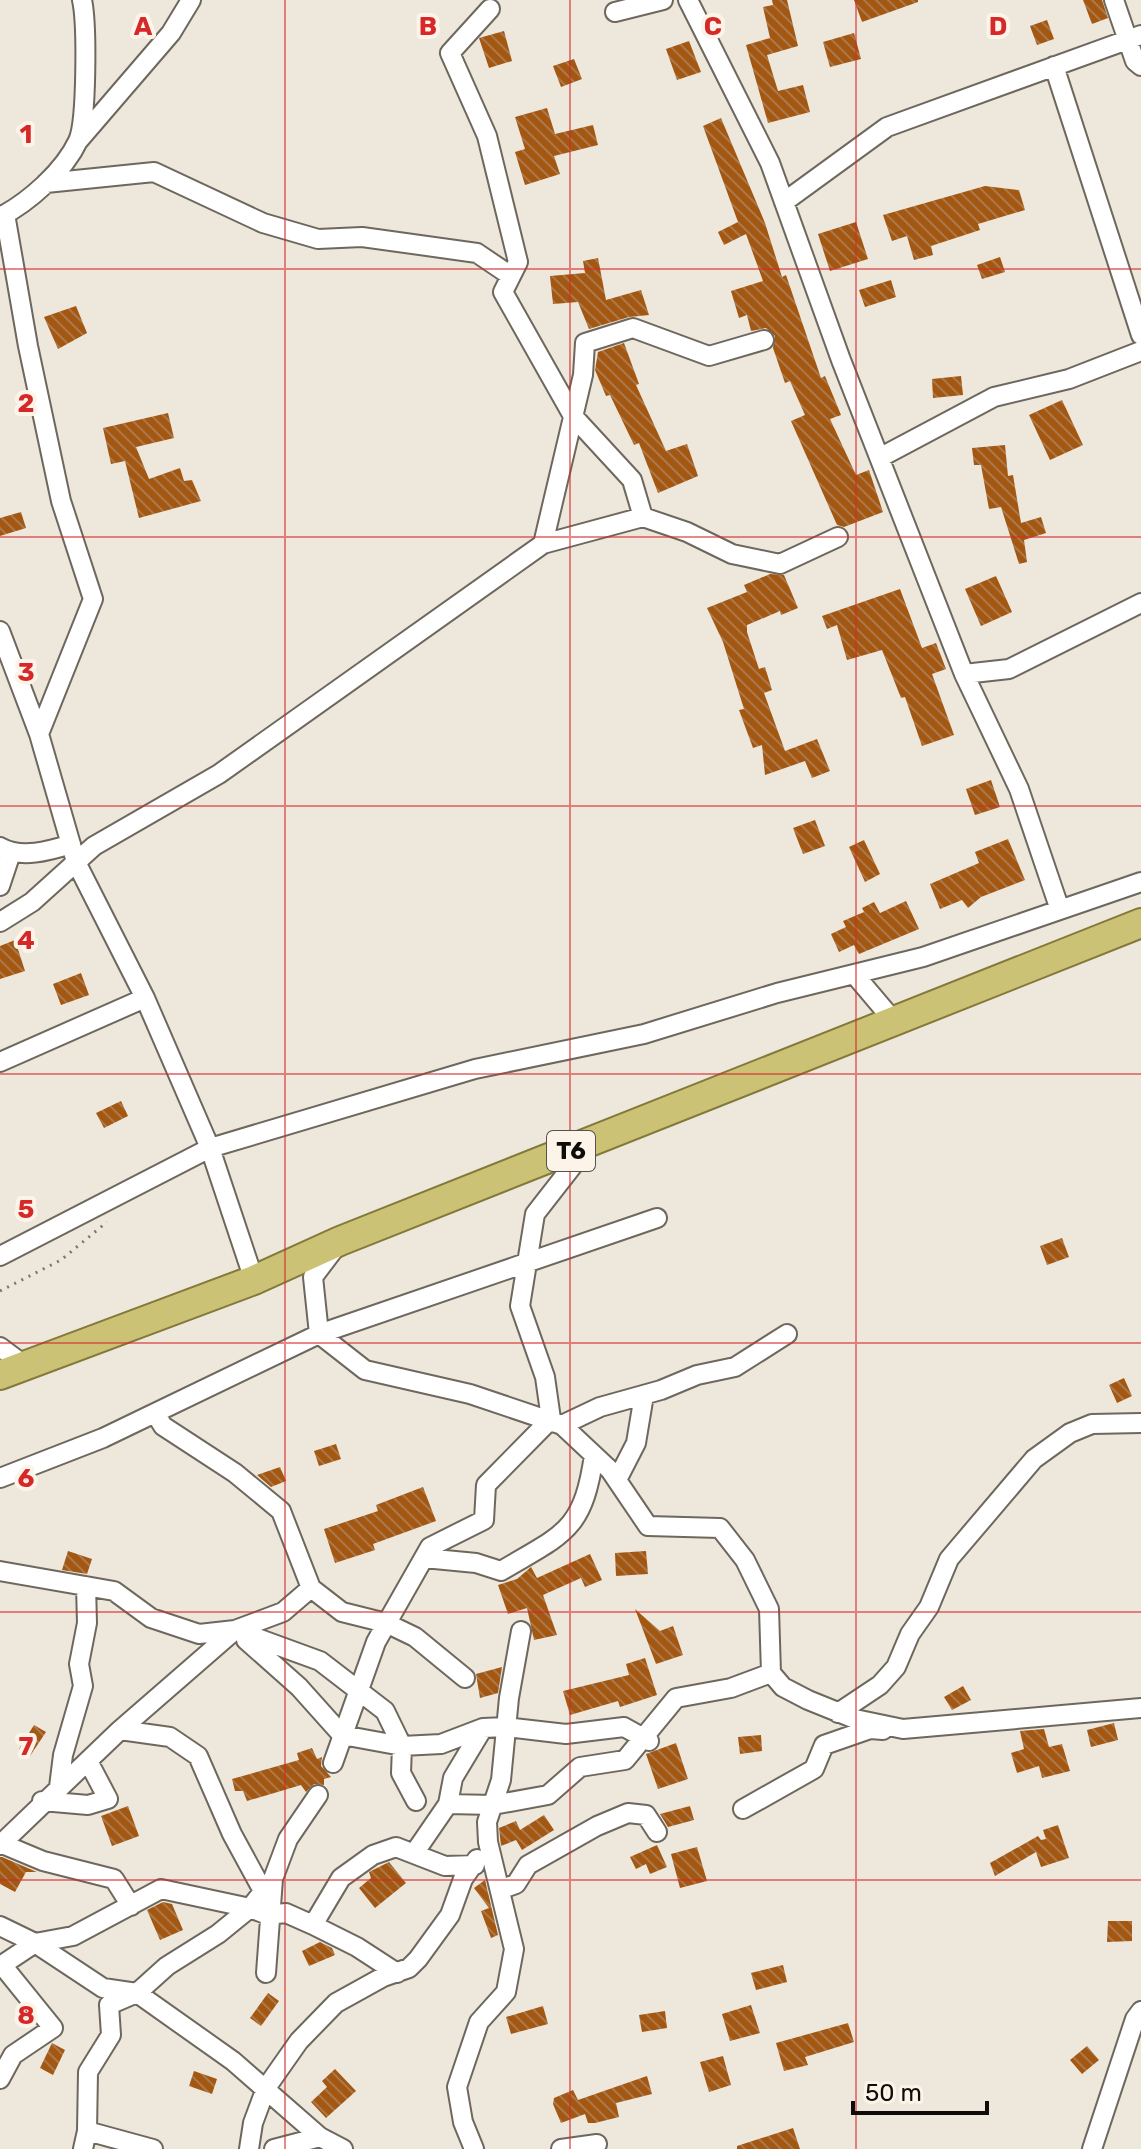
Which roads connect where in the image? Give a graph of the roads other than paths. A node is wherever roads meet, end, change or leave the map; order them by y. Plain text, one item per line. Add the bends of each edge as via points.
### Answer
1 (82, 0) edge
2 (191, 0) edge
3 (663, 0) edge
4 (688, 0) edge
5 (1114, 0) edge
6 (490, 9) dead end
7 (615, 12) dead end
8 (1135, 38) edge
9 (1054, 66) junction
10 (1141, 66) edge
11 (79, 140) junction
12 (46, 183) junction
13 (784, 202) junction
14 (3, 216) edge
15 (511, 276) junction
16 (1141, 335) edge
17 (764, 340) dead end
18 (1141, 351) edge
19 (573, 416) junction
20 (881, 457) junction
21 (643, 517) junction
22 (838, 537) dead end
23 (543, 544) junction
24 (1141, 603) edge
25 (0, 631) edge
26 (964, 674) junction
27 (39, 734) junction
28 (5, 850) edge
29 (73, 853) junction
30 (1141, 882) edge
31 (0, 886) edge
32 (1059, 907) junction
33 (0, 922) edge
34 (1141, 923) edge
35 (854, 974) junction
36 (145, 998) junction
37 (893, 1020) junction
38 (0, 1062) edge
39 (590, 1144) junction
40 (210, 1148) junction
41 (657, 1218) dead end
42 (340, 1241) junction
43 (0, 1256) edge
44 (528, 1259) junction
45 (313, 1278) junction
46 (254, 1280) junction
47 (319, 1334) junction
48 (787, 1334) dead end
49 (0, 1347) edge
50 (12, 1370) edge
51 (644, 1395) junction
52 (155, 1413) junction
53 (557, 1422) junction
54 (1141, 1423) edge
55 (594, 1455) junction
56 (0, 1478) edge
57 (617, 1480) junction
58 (424, 1558) junction
59 (0, 1571) edge
60 (86, 1586) junction
61 (311, 1588) junction
62 (386, 1623) junction
63 (235, 1630) junction
64 (521, 1631) dead end
65 (771, 1673) junction
66 (465, 1678) dead end
67 (357, 1688) junction
68 (1141, 1708) edge
69 (838, 1713) junction
70 (506, 1727) junction
71 (483, 1728) junction
72 (903, 1729) junction
73 (120, 1730) junction
74 (342, 1735) junction
75 (647, 1739) junction
76 (402, 1746) junction
77 (88, 1761) junction
78 (333, 1763) dead end
79 (59, 1787) junction
80 (318, 1795) dead end
81 (42, 1801) junction
82 (416, 1801) dead end
83 (448, 1804) junction
84 (743, 1809) dead end
85 (490, 1813) junction
86 (657, 1832) dead end
87 (1, 1844) edge
88 (415, 1852) junction
89 (475, 1865) junction
90 (268, 1885) junction
91 (502, 1889) junction
92 (131, 1906) junction
93 (250, 1908) junction
94 (268, 1915) junction
95 (313, 1925) junction
96 (0, 1926) edge
97 (35, 1943) junction
98 (266, 1973) dead end
99 (397, 1973) junction
100 (137, 1993) junction
101 (1141, 2011) edge
102 (0, 2079) edge
103 (266, 2088) junction
104 (320, 2137) junction
105 (85, 2140) edge
106 (597, 2144) dead end
107 (153, 2149) edge
108 (249, 2149) edge
109 (274, 2149) edge
110 (343, 2149) edge
111 (474, 2149) edge
112 (561, 2149) edge
113 (1092, 2149) edge

1 - 11 street via 86,62
2 - 11 street via 171,33
3 - 7 street
4 - 13 street via 770,163
5 - 8 street
6 - 15 street via 450,53 487,136 518,262
8 - 9 street
8 - 10 street via 1135,61
9 - 13 street via 887,127
9 - 16 street
11 - 12 street
12 - 14 street
12 - 15 street via 154,172 263,223 318,239 362,237 477,253
13 - 20 street
14 - 27 street via 61,501 93,599
15 - 19 street via 503,292
17 - 19 street via 709,356 633,328 585,343
18 - 20 street via 1069,379 994,397
19 - 21 street via 632,480
19 - 23 street
20 - 26 street
21 - 22 street via 732,554 780,564
21 - 23 street
23 - 29 street via 219,774
24 - 26 street via 1009,669
25 - 27 street
26 - 32 street via 1019,789
27 - 29 street
28 - 29 street
28 - 31 street
29 - 33 street via 32,902
29 - 36 street
30 - 32 street
32 - 35 street via 923,957
34 - 37 highway, T6
35 - 37 street
35 - 40 street via 644,1034 475,1069
36 - 38 street
36 - 40 street
37 - 39 highway, T6
39 - 42 highway, T6
39 - 44 street via 535,1214
40 - 43 street
40 - 46 street
41 - 44 street
42 - 45 street
42 - 46 highway, T6
44 - 47 street
44 - 53 street via 520,1306
45 - 46 street via 294,1272
45 - 47 street
46 - 50 highway, T6
47 - 52 street
47 - 53 street via 365,1370 470,1394
48 - 51 street via 735,1367
49 - 50 street
51 - 53 street
51 - 57 street via 636,1443
52 - 56 street
52 - 61 street via 163,1426 281,1511
53 - 55 street
53 - 58 street via 486,1485 484,1520 430,1547
54 - 69 street via 1092,1424 1034,1459 949,1559 896,1667 880,1685
55 - 57 street
55 - 58 street via 588,1493 566,1532 501,1571
57 - 65 street via 648,1526 720,1528 745,1560 769,1609
58 - 62 street
59 - 60 street
60 - 63 street via 114,1591 151,1618 199,1634
60 - 79 street via 87,1623 79,1664 83,1686
61 - 62 street via 342,1612
61 - 63 street via 283,1612
62 - 66 street via 415,1637
62 - 67 street
63 - 67 street via 320,1661
63 - 73 street
63 - 74 street via 299,1687
64 - 70 street
65 - 69 street via 783,1687
65 - 75 street via 731,1688 676,1698
67 - 74 street
67 - 76 street via 385,1711
68 - 72 street
69 - 72 street
70 - 71 street
70 - 75 street via 566,1734 624,1727
70 - 85 street via 501,1780
71 - 76 street via 441,1744
71 - 83 street via 453,1778
72 - 84 street via 870,1729 824,1745 814,1769
73 - 77 street
73 - 90 street via 170,1737 198,1756 232,1834
74 - 76 street
74 - 78 street
75 - 85 street via 625,1760 580,1767 548,1795
76 - 82 street via 401,1773
77 - 79 street
77 - 81 street via 108,1799 88,1805
79 - 81 street
80 - 90 street via 288,1839
81 - 87 street
83 - 85 street
83 - 88 street
85 - 89 street
85 - 91 street via 488,1842
86 - 91 street via 646,1815 628,1813 528,1865 516,1884
87 - 92 street via 114,1879
88 - 89 street via 445,1866
88 - 95 street via 396,1847 373,1855 341,1878
89 - 99 street via 463,1879 450,1915 418,1959
90 - 93 street
90 - 94 street
91 - 111 street via 514,1949 506,1992 479,2022 457,2087
92 - 93 street via 161,1889
92 - 97 street via 73,1936
93 - 94 street
93 - 100 street
94 - 95 street via 286,1913
94 - 98 street
95 - 99 street
96 - 97 street
97 - 100 street via 103,1988
97 - 102 street via 2,1965 53,2028 13,2055
99 - 103 street via 323,2014
100 - 103 street
100 - 105 street via 109,2005 111,2035 88,2072
101 - 113 street
103 - 104 street
103 - 108 street
104 - 109 street
104 - 110 street
105 - 107 street
106 - 112 street

